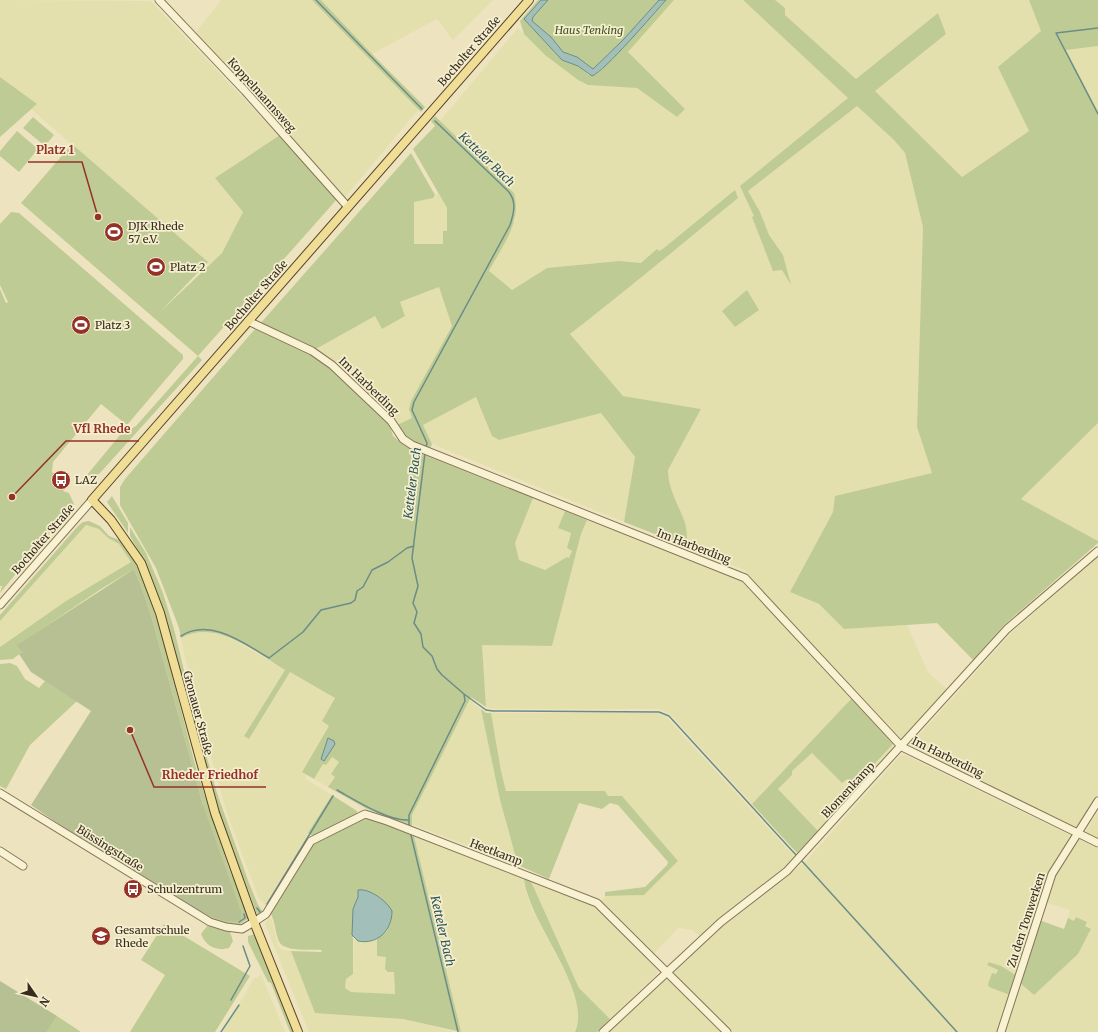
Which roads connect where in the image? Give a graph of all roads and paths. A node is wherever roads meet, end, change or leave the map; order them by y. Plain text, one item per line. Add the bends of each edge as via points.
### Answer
1 (159, 0) edge
2 (529, 0) edge
3 (348, 206) junction
4 (248, 321) junction
5 (92, 500) junction
6 (1098, 551) edge
7 (0, 605) edge
8 (902, 747) junction
9 (0, 793) edge
10 (1098, 801) edge
11 (1078, 833) junction
12 (1098, 843) edge
13 (0, 851) edge
14 (23, 866) dead end
15 (254, 922) junction
16 (666, 973) junction
17 (298, 1032) edge
18 (603, 1032) edge
19 (727, 1032) edge
20 (1001, 1032) edge

1 - 3 street, Koppelmannsweg
2 - 3 main road, Bocholter Straße
3 - 4 main road, Bocholter Straße
4 - 5 main road, Bocholter Straße
4 - 8 street, Im Harberding via 312,351 332,365 392,421 403,439 422,449 744,578
5 - 7 street, Bocholter Straße
5 - 15 main road, Gronauer Straße via 111,520 141,563 160,614 214,813
6 - 8 street, Blomenkamp via 1007,629
8 - 11 street, Im Harberding
8 - 16 street, Blomenkamp via 787,871 721,922
9 - 15 street, Büssingstraße via 210,922 242,929
10 - 11 street, Zu den Tonwerken
11 - 12 street, Im Harberding
11 - 20 street, Zu den Tonwerken via 1052,874
13 - 14 street
15 - 16 street, Heetkamp via 266,914 310,841 365,814 597,903
15 - 17 main road, Gronauer Straße
16 - 18 street, Blomenkamp
16 - 19 street, Heetkamp

